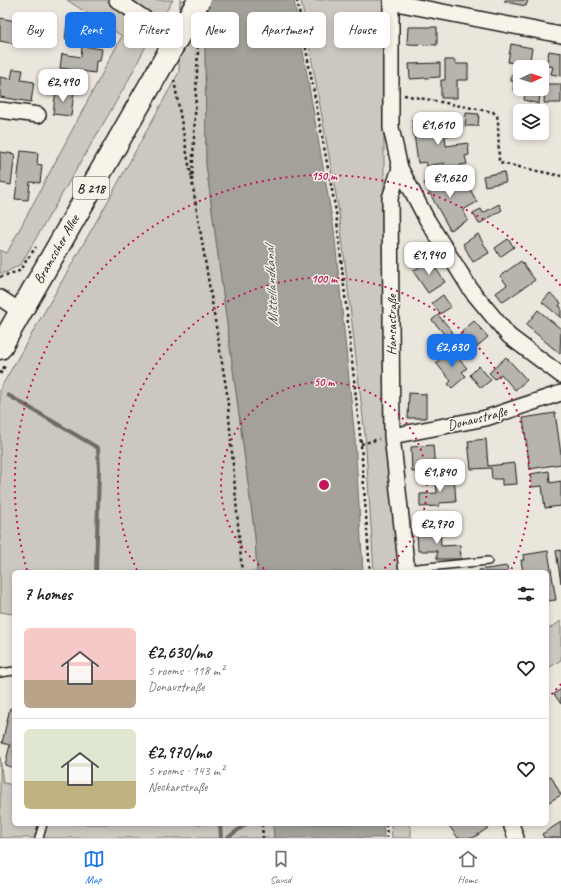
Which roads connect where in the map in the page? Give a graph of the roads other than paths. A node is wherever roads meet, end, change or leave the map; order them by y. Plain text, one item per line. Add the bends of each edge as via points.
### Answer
1 (117, 0) edge
2 (199, 0) edge
3 (391, 1) edge
4 (133, 12) edge
5 (183, 20) edge
6 (561, 35) edge
7 (163, 48) edge
8 (0, 110) edge
9 (38, 115) dead end
10 (400, 168) junction
11 (0, 298) edge
12 (10, 320) edge
13 (0, 348) edge
14 (561, 375) edge
15 (561, 392) edge
16 (392, 436) junction
17 (488, 561) dead end
18 (407, 570) edge
19 (415, 570) edge
20 (12, 671) edge
21 (0, 673) edge
22 (42, 826) edge
23 (512, 826) edge
24 (39, 838) edge
25 (516, 838) edge

1 - 4 street
2 - 5 main road, B 218, bridge
3 - 6 street
3 - 10 street via 391,128
7 - 12 main road, Bramscher Allee / B 218
8 - 9 street
10 - 14 street via 426,218 471,290 509,336
10 - 16 street, Hansastraße via 390,198
11 - 12 street
12 - 13 main road, Bramscher Allee / B 218
15 - 16 street, Donaustraße via 486,418
16 - 18 street, Hansastraße
17 - 19 lane
20 - 21 lane
22 - 24 lane
23 - 25 street

